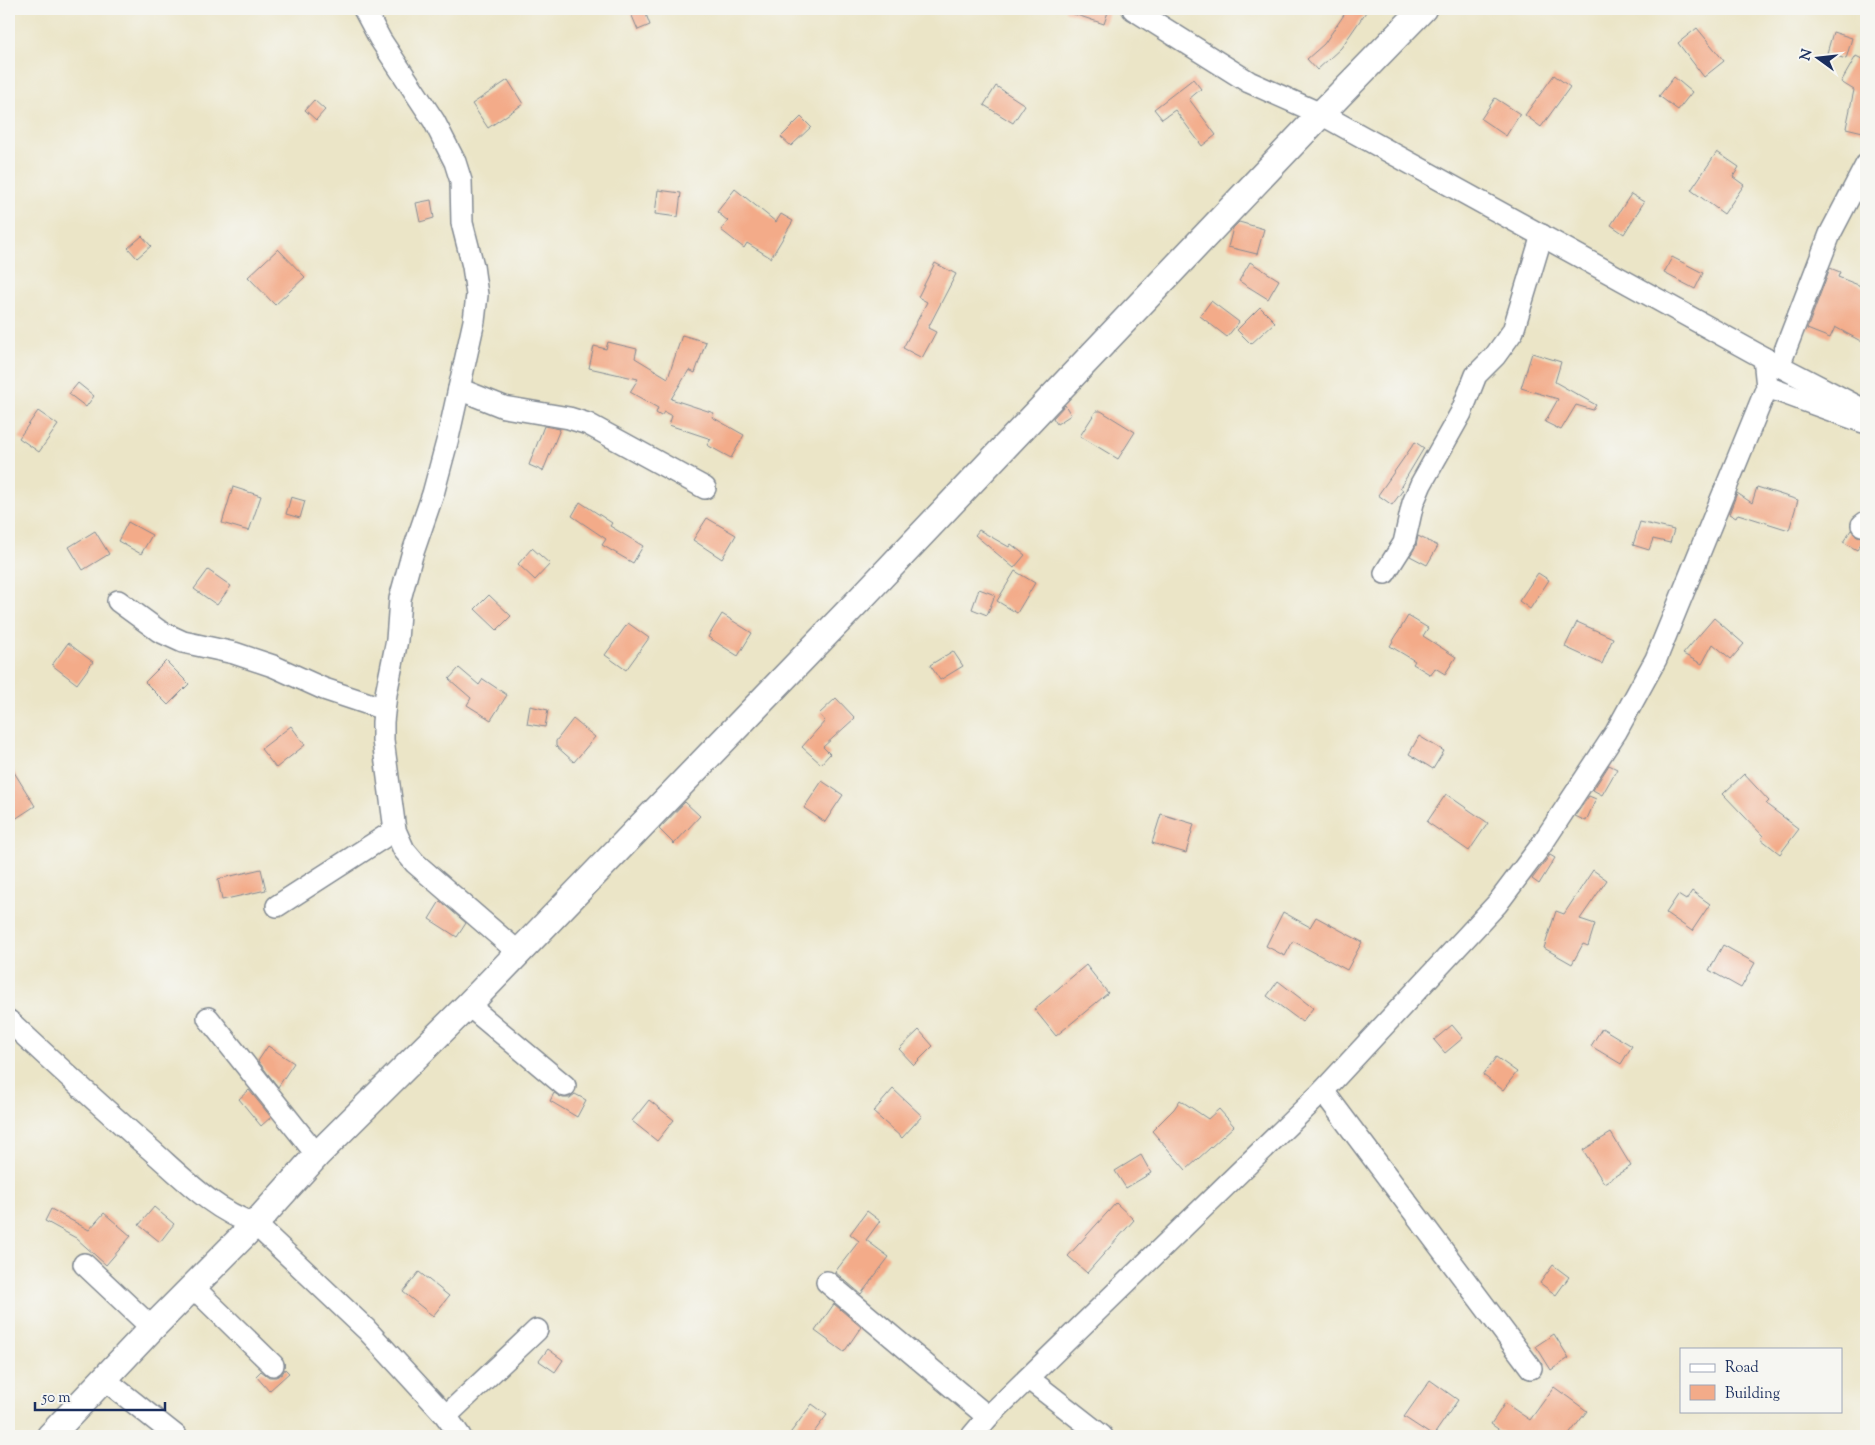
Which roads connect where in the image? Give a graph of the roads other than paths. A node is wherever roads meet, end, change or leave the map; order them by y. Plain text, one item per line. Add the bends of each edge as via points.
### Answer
1 (364, 9) edge
2 (1133, 9) edge
3 (1423, 9) edge
4 (1321, 114) junction
5 (1866, 165) edge
6 (1542, 235) junction
7 (1771, 362) junction
8 (1766, 387) junction
9 (459, 389) junction
10 (1866, 411) edge
11 (1866, 423) edge
12 (705, 488) dead end
13 (1384, 573) dead end
14 (118, 601) dead end
15 (384, 709) junction
16 (394, 830) junction
17 (277, 906) dead end
18 (518, 952) junction
19 (468, 1005) junction
20 (208, 1018) dead end
21 (9, 1021) edge
22 (564, 1086) dead end
23 (1323, 1091) junction
24 (317, 1155) junction
25 (255, 1224) junction
26 (84, 1264) dead end
27 (827, 1282) dead end
28 (193, 1287) junction
29 (152, 1328) junction
30 (537, 1330) dead end
31 (273, 1365) dead end
32 (1531, 1368) dead end
33 (104, 1379) junction
34 (1029, 1379) junction
35 (446, 1416) junction
36 (988, 1417) junction
37 (50, 1436) edge
38 (176, 1436) edge
39 (459, 1436) edge
40 (972, 1436) edge
41 (1102, 1436) edge

1 - 9 street via 434,121 461,181 462,223 477,295
2 - 4 street via 1249,82
3 - 4 street
4 - 6 street
4 - 18 street via 866,594
5 - 7 street
6 - 7 street
6 - 13 street via 1513,331 1476,375 1461,413 1421,484 1404,542
7 - 8 street
7 - 10 street
8 - 11 street
8 - 23 street via 1656,659 1616,732 1497,904
9 - 12 street via 504,407 588,424
9 - 15 street via 434,494 400,599 398,640
14 - 15 street via 159,631 183,642 234,653 273,666 324,689
15 - 16 street via 383,740
16 - 17 street
16 - 18 street via 415,863
18 - 19 street
19 - 22 street
19 - 24 street
20 - 24 street
21 - 25 street via 203,1195 233,1215
23 - 32 street
23 - 34 street
24 - 25 street
25 - 28 street
25 - 35 street via 366,1329
26 - 29 street
27 - 36 street
28 - 29 street
28 - 31 street
29 - 33 street
30 - 35 street
33 - 37 street
33 - 38 street
34 - 36 street
34 - 41 street
35 - 39 street
36 - 40 street

